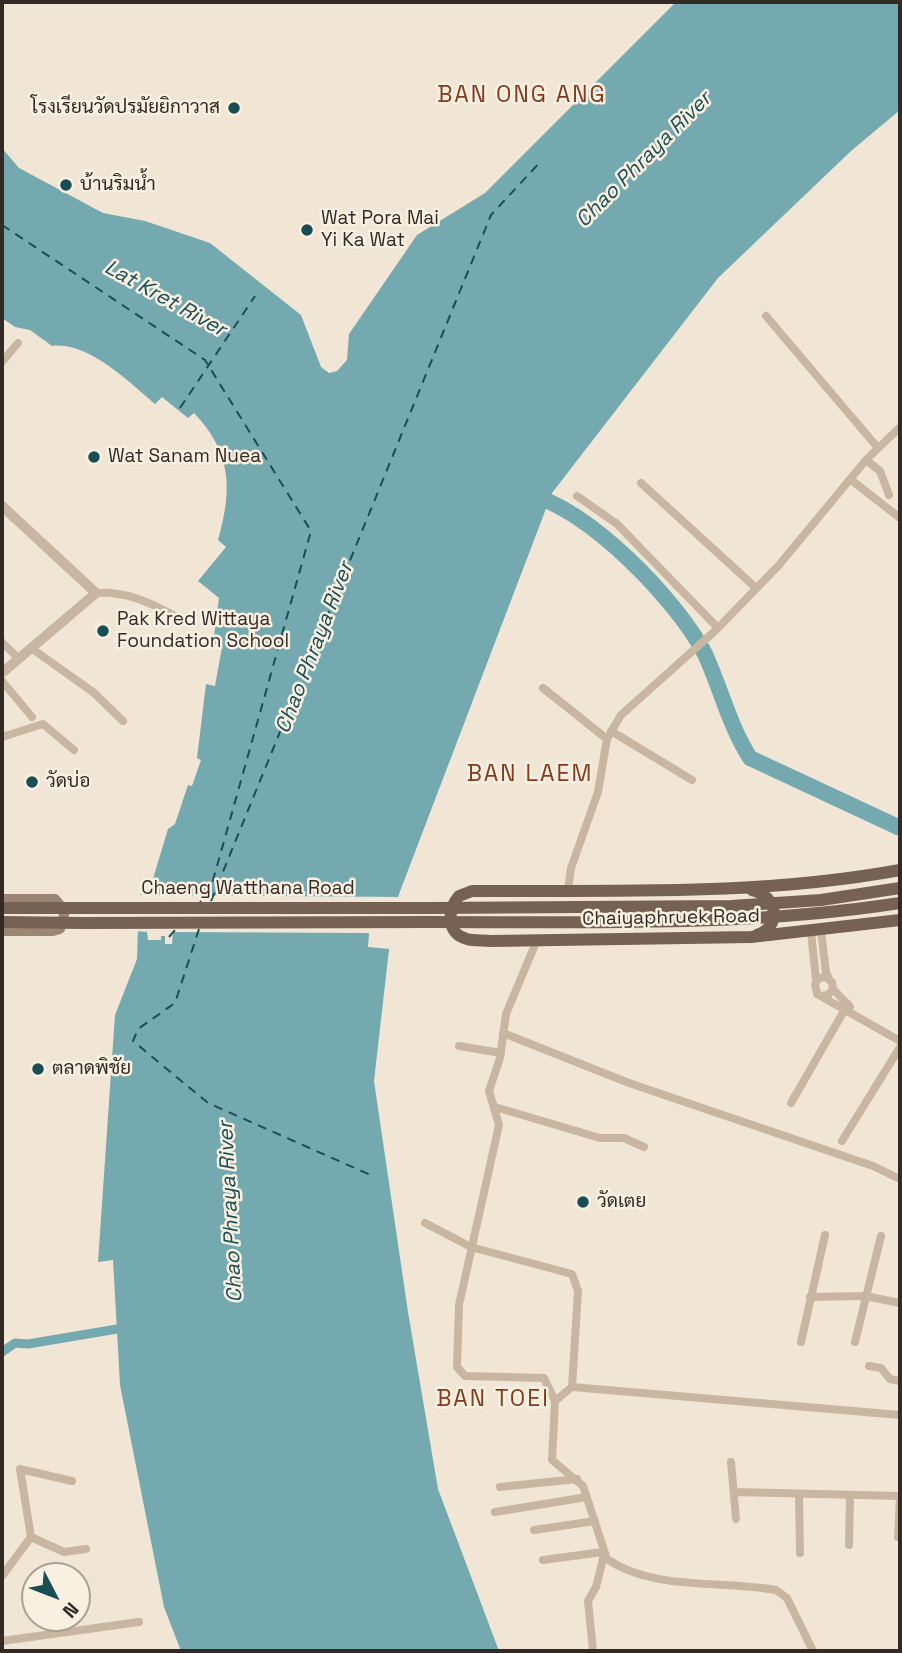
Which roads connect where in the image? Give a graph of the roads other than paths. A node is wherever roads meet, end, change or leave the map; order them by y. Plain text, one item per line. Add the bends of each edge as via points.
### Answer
1 (766, 316) dead end
2 (18, 343) dead end
3 (2, 362) edge
4 (900, 427) edge
5 (878, 448) junction
6 (866, 460) junction
7 (850, 479) junction
8 (642, 483) dead end
9 (889, 495) dead end
10 (576, 496) dead end
11 (2, 506) edge
12 (900, 518) edge
13 (755, 587) junction
14 (96, 593) junction
15 (175, 616) dead end
16 (715, 632) junction
17 (2, 642) edge
18 (31, 648) junction
19 (18, 658) junction
20 (2, 673) edge
21 (2, 681) edge
22 (543, 688) dead end
23 (33, 717) dead end
24 (123, 721) dead end
25 (609, 735) junction
26 (2, 737) edge
27 (74, 750) dead end
28 (692, 780) dead end
29 (900, 870) edge
30 (900, 888) edge
31 (741, 889) junction
32 (568, 890) junction
33 (2, 899) edge
34 (900, 903) edge
35 (2, 908) edge
36 (432, 908) joint
37 (900, 920) edge
38 (2, 922) edge
39 (432, 922) joint
40 (2, 931) edge
41 (816, 931) junction
42 (751, 937) junction
43 (537, 940) junction
44 (830, 979) junction
45 (816, 980) junction
46 (833, 989) junction
47 (821, 996) junction
48 (849, 1009) junction
49 (503, 1033) junction
50 (900, 1041) edge
51 (459, 1046) dead end
52 (900, 1047) edge
53 (501, 1053) junction
54 (791, 1103) dead end
55 (495, 1108) junction
56 (842, 1141) dead end
57 (644, 1147) dead end
58 (900, 1179) edge
59 (425, 1223) dead end
60 (825, 1235) dead end
61 (881, 1236) dead end
62 (471, 1247) junction
63 (865, 1296) junction
64 (810, 1297) junction
65 (900, 1303) edge
66 (801, 1342) dead end
67 (855, 1342) dead end
68 (869, 1366) dead end
69 (900, 1381) edge
70 (572, 1387) junction
71 (555, 1401) junction
72 (900, 1415) edge
73 (731, 1462) dead end
74 (577, 1479) junction
75 (72, 1481) dead end
76 (500, 1487) dead end
77 (734, 1492) junction
78 (799, 1494) junction
79 (850, 1495) junction
80 (900, 1496) edge
81 (587, 1497) junction
82 (495, 1513) dead end
83 (736, 1519) dead end
84 (595, 1521) junction
85 (534, 1530) dead end
86 (32, 1537) junction
87 (898, 1537) dead end
88 (849, 1545) dead end
89 (86, 1549) dead end
90 (603, 1553) junction
91 (800, 1553) dead end
92 (543, 1560) dead end
93 (2, 1576) edge
94 (139, 1622) dead end
95 (2, 1641) edge
96 (593, 1651) edge
97 (813, 1651) edge

1 - 5 street
2 - 3 street
4 - 5 street
5 - 6 street
6 - 7 street
6 - 9 street via 880,471
7 - 12 street
7 - 13 street
8 - 13 street
10 - 16 street via 604,512 631,537
11 - 14 street
13 - 16 street
14 - 15 street via 117,592
14 - 18 street
16 - 25 street via 637,699
17 - 19 street
18 - 19 street
18 - 24 street via 93,692
19 - 20 street
21 - 23 street
22 - 25 street
25 - 28 street
25 - 32 street via 598,792 571,868
26 - 27 street via 43,724
29 - 31 main road, Chaiyaphruek Road
30 - 36 main road, Chaiyaphruek Road, bridge via 821,900 731,906
31 - 32 main road, Chaiyaphruek Road
31 - 42 main road via 759,892 774,907 769,929
32 - 43 main road, Chaiyaphruek Road via 472,891 453,903 451,926 466,939
33 - 40 main road via 55,899 65,911 60,929 53,932
34 - 39 main road, Chaiyaphruek Road, bridge via 735,920
35 - 36 main road, Chaeng Watthana Road, bridge
37 - 41 main road, Chaiyaphruek Road
38 - 39 main road, Chaeng Watthana Road, bridge
41 - 42 main road, Chaiyaphruek Road
41 - 44 street
41 - 45 street
42 - 43 main road, Chaiyaphruek Road
43 - 49 street
44 - 45 street
44 - 46 street
45 - 47 street via 814,987
46 - 47 street
46 - 48 street
47 - 48 street
48 - 50 street
48 - 54 street
49 - 53 street
49 - 58 street
51 - 53 street
52 - 56 street
53 - 55 street via 489,1091
55 - 57 street via 600,1138 624,1138
55 - 62 street via 499,1125
59 - 62 street
60 - 64 street
61 - 63 street
62 - 70 street via 572,1274 578,1291
62 - 71 street via 458,1305 458,1371 465,1376 544,1378
63 - 64 street
63 - 65 street
63 - 67 street
64 - 66 street
68 - 69 street
70 - 71 street
70 - 72 street
71 - 74 street via 552,1460
73 - 77 street
74 - 76 street
74 - 81 street
75 - 86 street via 20,1469
77 - 78 street
77 - 83 street
78 - 79 street
78 - 91 street
79 - 80 street
79 - 88 street
80 - 87 street
81 - 82 street
81 - 84 street
84 - 85 street
84 - 90 street
86 - 89 street via 64,1552
86 - 93 street
90 - 92 street
90 - 96 street via 588,1601
90 - 97 street via 621,1566 655,1576 776,1590 787,1598
94 - 95 street

